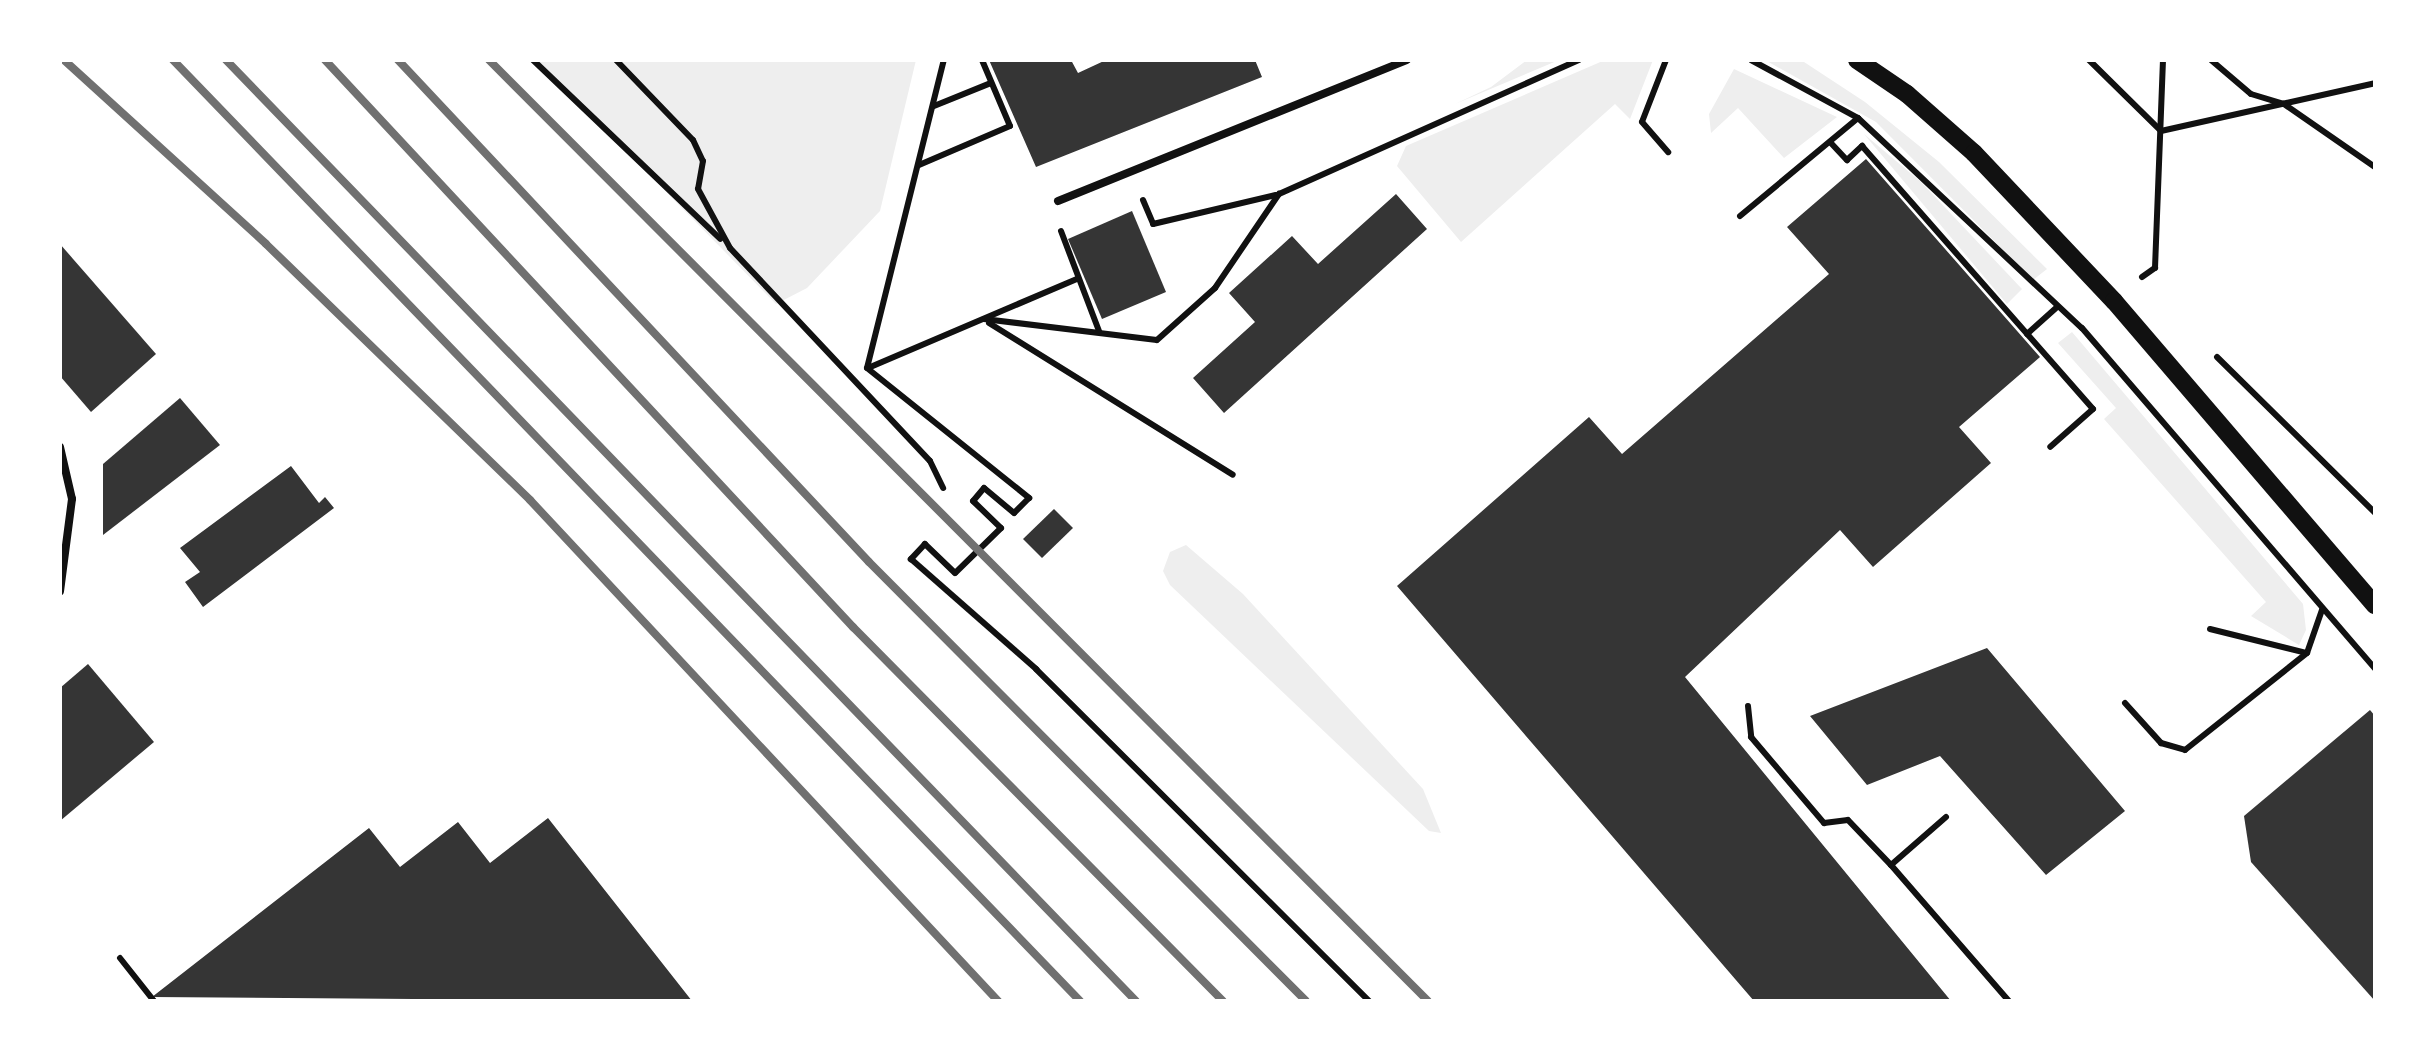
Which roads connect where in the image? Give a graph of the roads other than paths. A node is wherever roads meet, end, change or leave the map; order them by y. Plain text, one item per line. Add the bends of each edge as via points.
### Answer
1 (1407, 60) edge
2 (1857, 60) edge
3 (1058, 200) dead end
4 (60, 447) edge
5 (60, 591) edge
6 (2375, 605) edge

1 - 3 lane
2 - 6 street via 1974,154 2153,345
4 - 5 lane via 72,499

